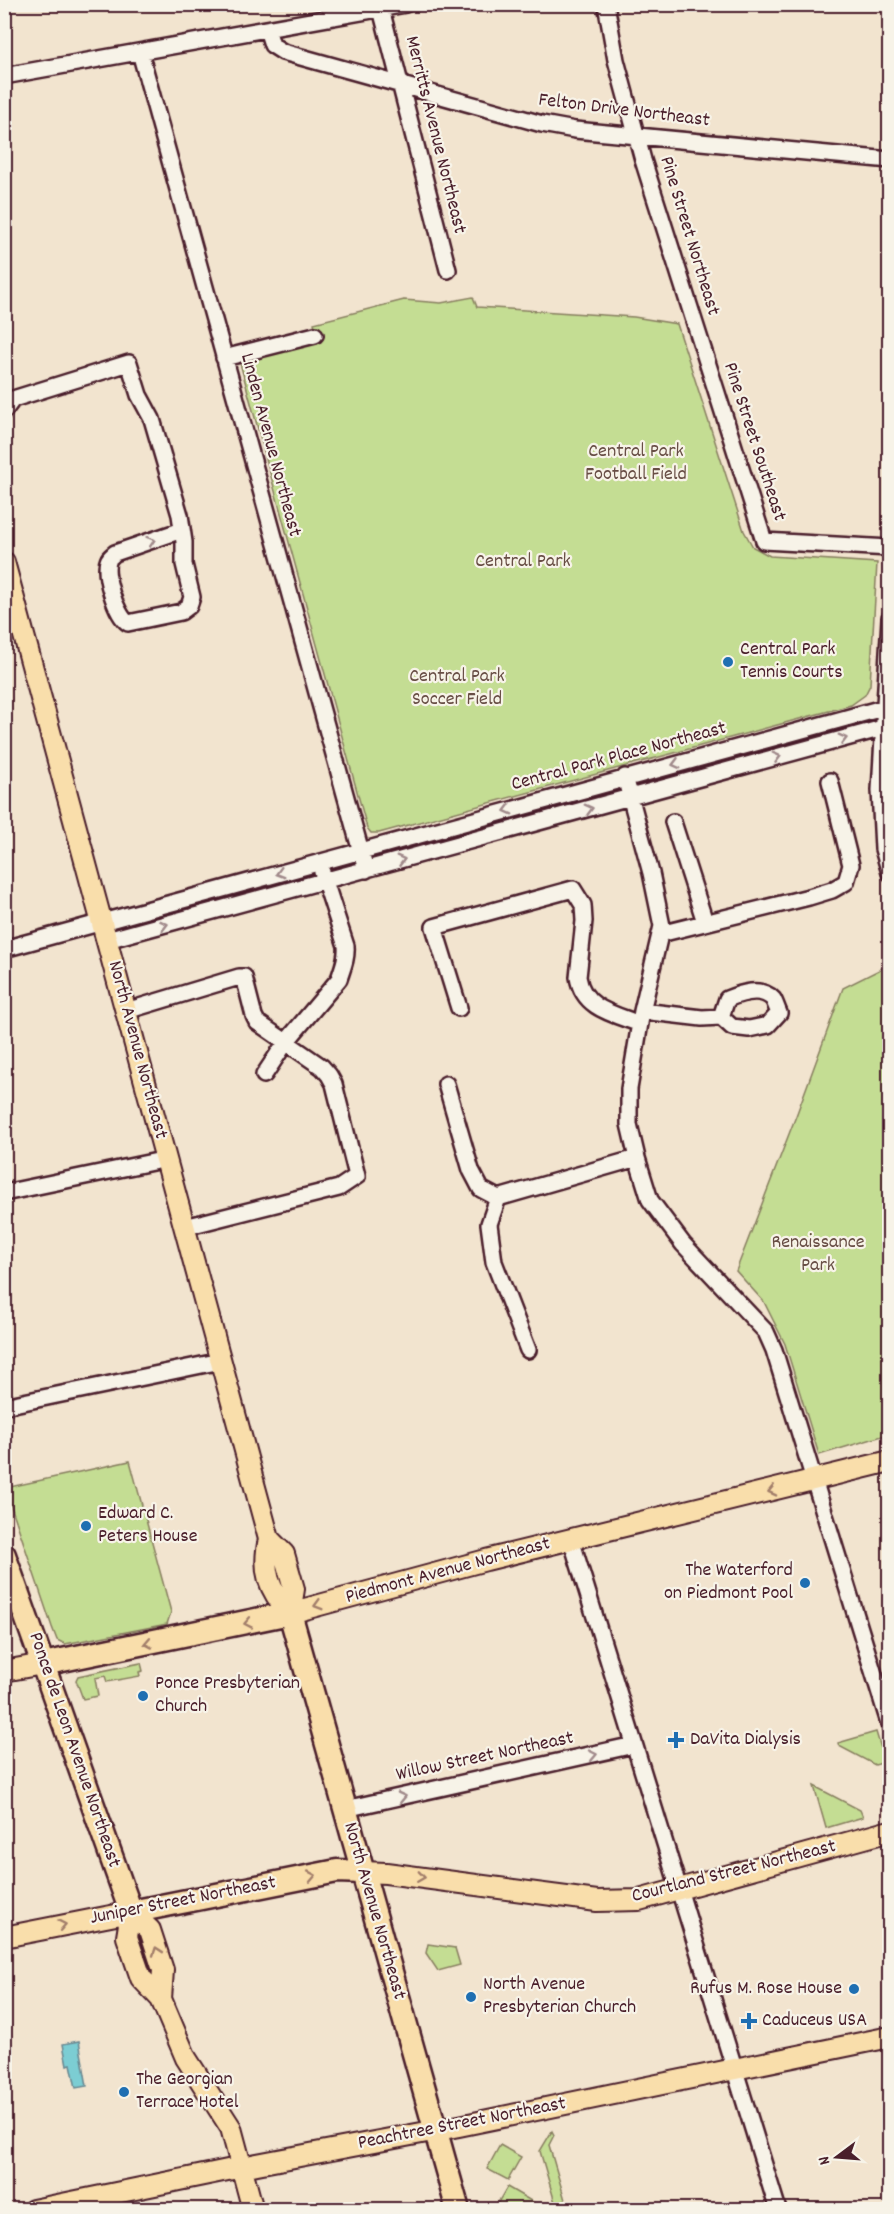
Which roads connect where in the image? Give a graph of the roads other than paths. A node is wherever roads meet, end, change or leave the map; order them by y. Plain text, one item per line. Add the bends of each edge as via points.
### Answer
1 (406, 4) edge
2 (606, 4) edge
3 (381, 9) junction
4 (267, 29) junction
5 (140, 52) junction
6 (4, 76) edge
7 (400, 83) junction
8 (636, 136) junction
9 (890, 160) edge
10 (448, 270) dead end
11 (315, 335) dead end
12 (700, 339) joint
13 (224, 358) junction
14 (4, 411) edge
15 (182, 530) junction
16 (890, 548) edge
17 (4, 562) edge
18 (890, 618) edge
19 (887, 706) edge
20 (886, 727) edge
21 (626, 777) junction
22 (830, 781) dead end
23 (631, 797) junction
24 (673, 822) dead end
25 (361, 850) junction
26 (319, 862) junction
27 (366, 870) junction
28 (890, 873) edge
29 (324, 881) junction
30 (705, 922) junction
31 (105, 932) junction
32 (660, 934) junction
33 (4, 949) edge
34 (459, 1008) dead end
35 (126, 1011) junction
36 (641, 1017) junction
37 (722, 1017) dead end
38 (286, 1042) junction
39 (264, 1075) dead end
40 (446, 1084) dead end
41 (637, 1158) junction
42 (166, 1159) junction
43 (4, 1193) edge
44 (498, 1198) junction
45 (185, 1227) junction
46 (528, 1350) dead end
47 (221, 1361) junction
48 (4, 1406) edge
49 (890, 1461) edge
50 (814, 1481) junction
51 (571, 1539) junction
52 (4, 1555) edge
53 (290, 1613) junction
54 (43, 1664) junction
55 (4, 1671) edge
56 (890, 1726) edge
57 (634, 1745) junction
58 (345, 1809) junction
59 (890, 1831) edge
60 (363, 1872) junction
61 (679, 1889) junction
62 (130, 1912) junction
63 (4, 1937) edge
64 (890, 2037) edge
65 (735, 2068) junction
66 (436, 2130) junction
67 (242, 2167) junction
68 (33, 2210) edge
69 (253, 2210) edge
70 (458, 2210) edge
71 (778, 2210) edge

1 - 3 street
2 - 8 street, Pine Street Northeast
3 - 4 street
3 - 7 street, Merritts Avenue Northeast
4 - 5 street
4 - 7 street, Felton Drive Northeast via 272,45 283,52
5 - 6 street
5 - 13 street, Linden Avenue Northeast
7 - 8 street, Felton Drive Northeast via 542,124
7 - 10 street, Merritts Avenue Northeast
8 - 9 street, Felton Drive Northeast
8 - 12 street, Pine Street Northeast
11 - 13 street
12 - 16 street, Pine Street Southeast via 764,541
13 - 25 street, Linden Avenue Northeast
14 - 15 street via 13,399 129,363 152,419
15 -> 15 street via 184,564 192,597 189,606 172,615 128,623 123,620 113,600 109,559 120,551
17 - 31 main road, North Avenue Northeast
18 - 19 street
19 - 20 street
19 -> 21 street, Central Park Place Northeast
23 -> 20 street, Central Park Place Northeast
20 - 28 street via 880,799 883,849
21 - 23 street
21 -> 25 street, Central Park Place Northeast
22 - 30 street via 851,865 846,882 832,890
27 -> 23 street, Central Park Place Northeast
23 - 32 street via 662,926
24 - 30 street
25 - 26 street, Central Park Place Northeast
25 - 27 street
26 - 29 street
26 -> 31 street, Central Park Place Northeast
27 - 29 street, Central Park Place Northeast
31 -> 29 street, Central Park Place Northeast
29 - 38 street via 347,955 339,979
30 - 32 street
31 - 33 street
31 - 35 main road, North Avenue Northeast
32 - 36 street
34 - 36 street via 434,927 573,889 583,904 579,986 592,1004 606,1012
35 - 38 street via 239,976 244,977 257,1022
35 - 42 main road, North Avenue Northeast
36 - 37 street
36 - 41 street via 629,1089 629,1124
38 - 39 street
38 - 45 street via 322,1067 334,1084 357,1176 339,1188
40 - 44 street via 471,1170 481,1189
41 - 44 street
41 - 50 street via 650,1200 658,1211 683,1244 767,1335
42 - 43 street
42 - 45 main road, North Avenue Northeast
44 - 46 street via 489,1224 494,1262
45 - 47 main road, North Avenue Northeast
47 - 48 street
47 - 53 main road, North Avenue Northeast via 269,1539 264,1561 275,1597
49 - 50 main road, Piedmont Avenue Northeast
50 -> 51 main road, Piedmont Avenue Northeast
50 - 56 street
51 -> 53 main road, Piedmont Avenue Northeast
51 - 57 street
52 - 54 highway, Ponce de Leon Avenue Northeast
53 -> 54 highway, Piedmont Avenue Northeast
53 - 58 highway, North Avenue Northeast
54 - 55 main road, Piedmont Avenue Northeast
54 - 62 highway, Ponce de Leon Avenue Northeast
58 -> 57 street, Willow Street Northeast
57 - 61 street
58 - 60 highway, North Avenue Northeast
59 - 61 main road, Courtland Street Northeast
60 -> 61 main road, Courtland Street Northeast via 597,1901 639,1900
62 -> 60 highway, Juniper Street Northeast via 337,1871
60 - 66 highway, North Avenue Northeast
61 - 65 street
63 -> 62 main road, Juniper Street Northeast
62 - 67 main road, Ponce de Leon Avenue Northeast via 150,1930 164,1970 161,1999 186,2058 231,2128
64 - 65 main road, Peachtree Street Northeast
65 - 66 main road, Peachtree Street Northeast
65 - 71 street
66 - 67 main road, Peachtree Street Northeast
66 - 70 highway, North Avenue Northeast
67 - 68 main road, Peachtree Street Northeast
67 - 69 main road, Ponce de Leon Avenue Northeast

